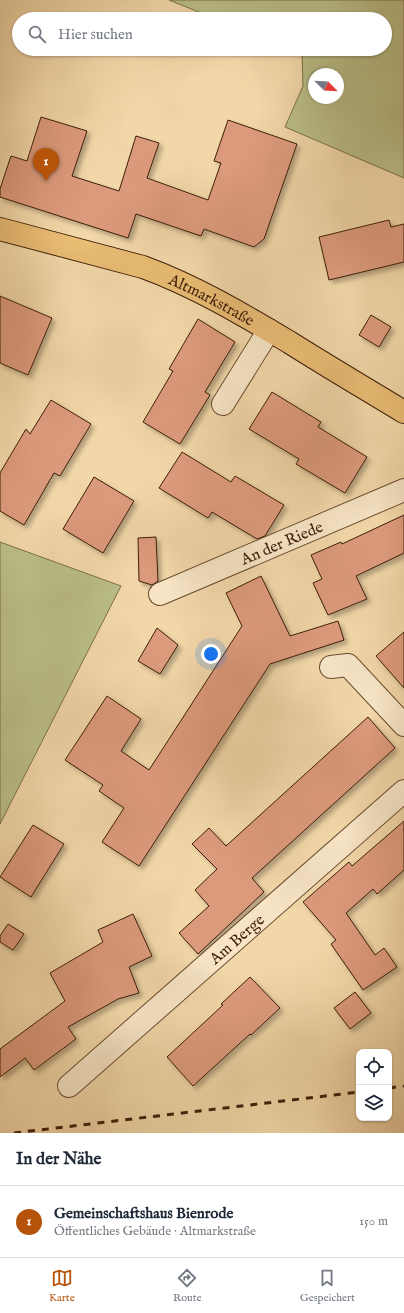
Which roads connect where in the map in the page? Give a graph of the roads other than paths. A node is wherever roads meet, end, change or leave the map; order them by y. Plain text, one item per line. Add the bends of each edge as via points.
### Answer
1 (0, 229) edge
2 (269, 330) junction
3 (223, 404) dead end
4 (404, 412) edge
5 (404, 490) edge
6 (160, 594) dead end
7 (331, 666) dead end
8 (404, 725) edge
9 (404, 791) edge
10 (69, 1086) dead end

1 - 2 main road, Altmarkstraße via 164,275 196,288
2 - 3 street
2 - 4 main road, Altmarkstraße
5 - 6 street, An der Riede
7 - 8 street via 348,665
9 - 10 street, Am Berge

